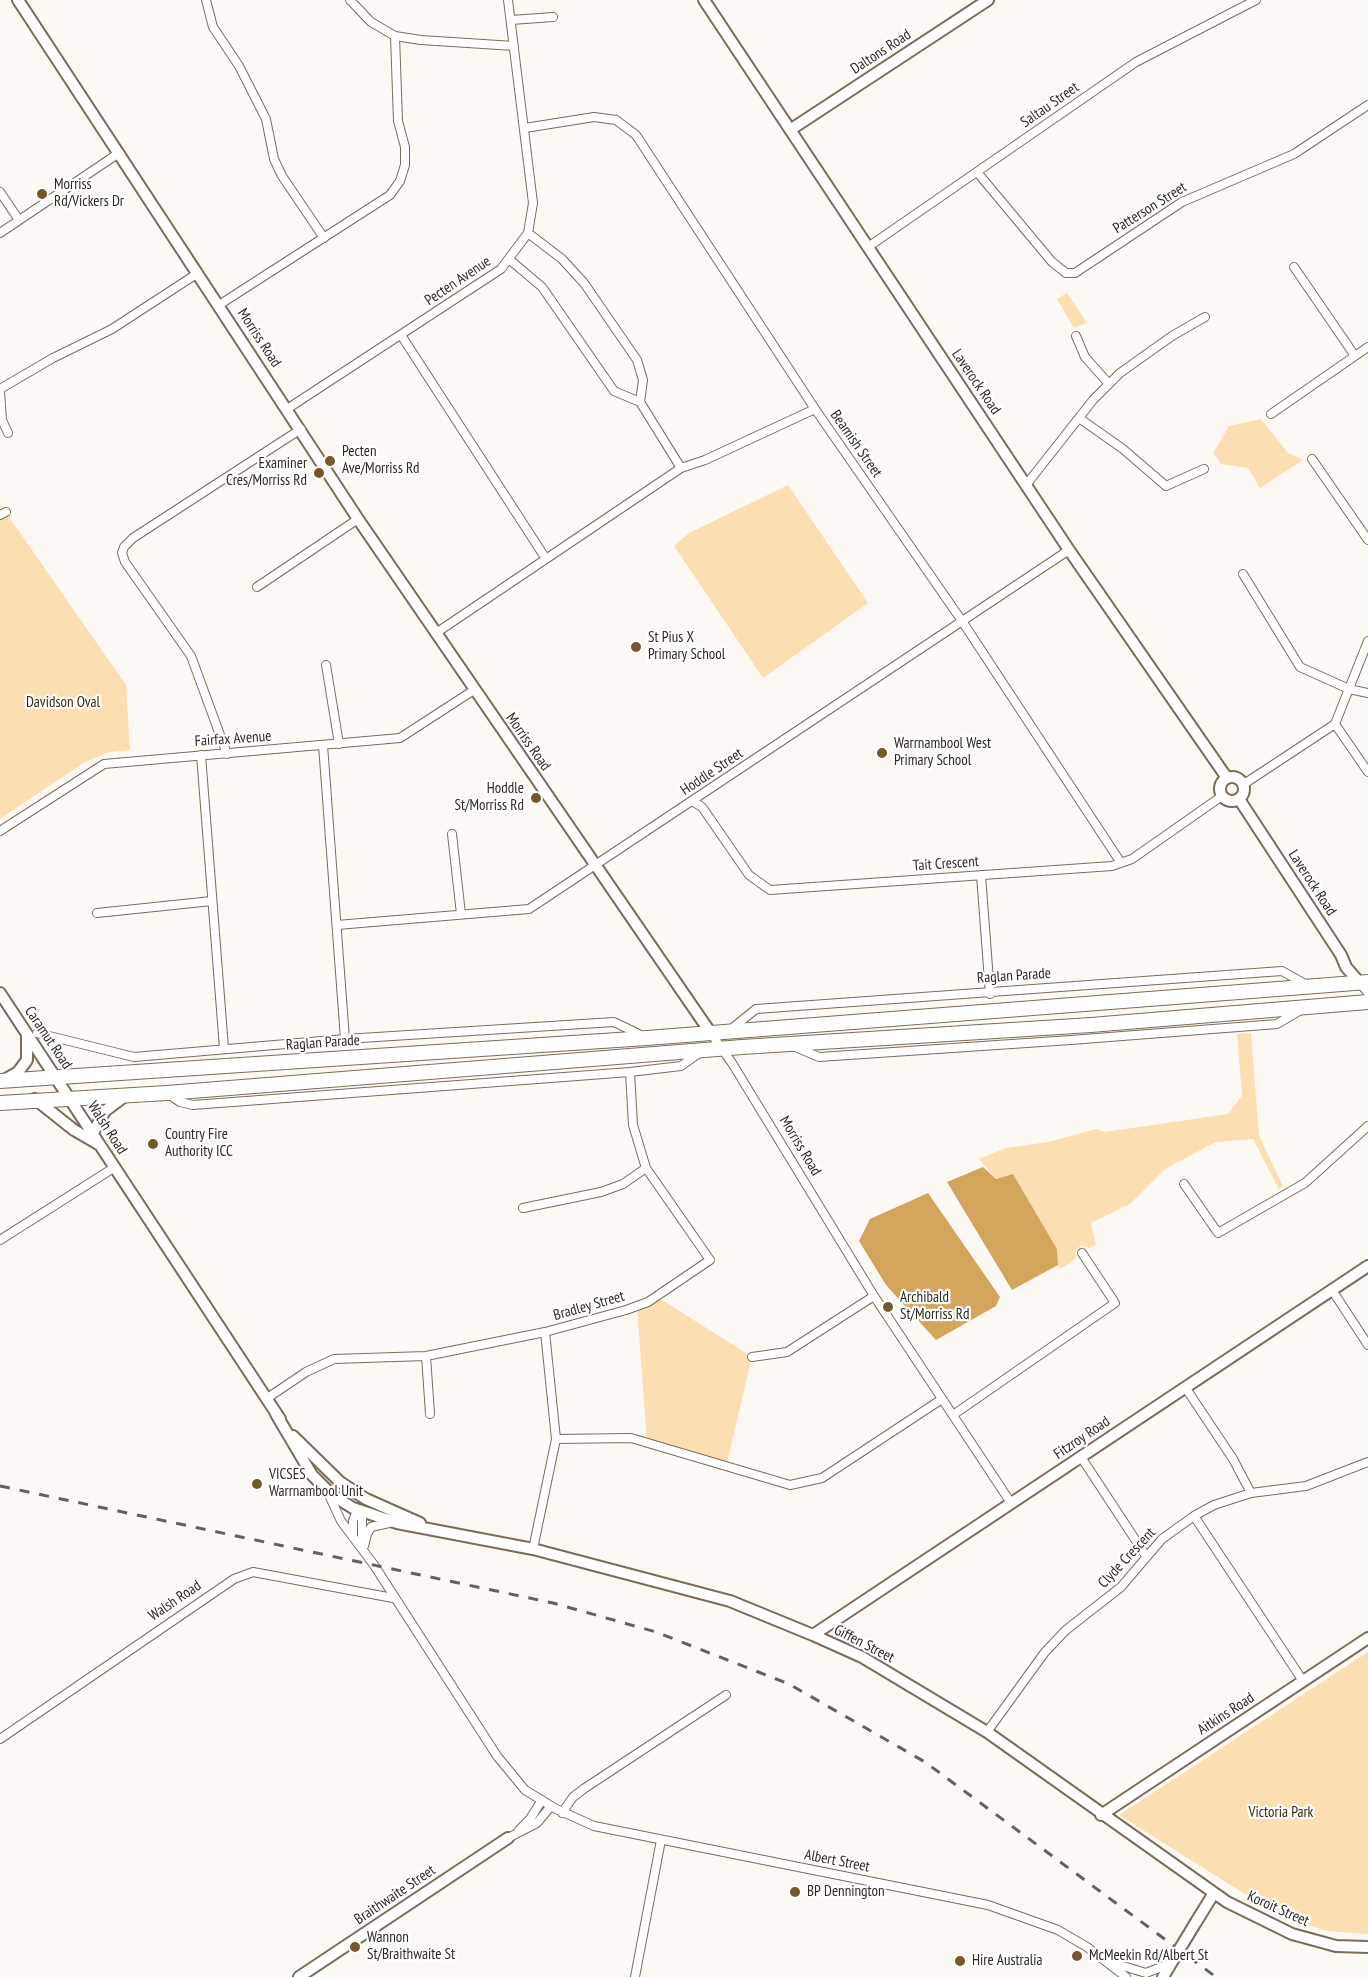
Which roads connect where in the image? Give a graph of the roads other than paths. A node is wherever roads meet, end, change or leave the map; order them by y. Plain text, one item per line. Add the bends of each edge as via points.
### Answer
1 (18, 0) edge
2 (206, 0) edge
3 (351, 0) edge
4 (508, 0) edge
5 (704, 0) edge
6 (988, 0) edge
7 (1256, 0) edge
8 (553, 17) dead end
9 (511, 20) junction
10 (395, 36) junction
11 (514, 46) junction
12 (1368, 105) edge
13 (525, 128) junction
14 (790, 130) junction
15 (119, 153) junction
16 (977, 172) junction
17 (0, 192) edge
18 (19, 220) junction
19 (0, 233) edge
20 (528, 233) junction
21 (324, 238) junction
22 (868, 247) junction
23 (510, 260) junction
24 (1294, 267) dead end
25 (198, 273) junction
26 (219, 305) junction
27 (1205, 317) dead end
28 (401, 335) junction
29 (1076, 336) dead end
30 (1368, 347) edge
31 (1354, 356) junction
32 (1109, 384) junction
33 (0, 390) edge
34 (640, 402) junction
35 (287, 409) junction
36 (815, 409) junction
37 (1271, 414) dead end
38 (1079, 418) junction
39 (301, 429) junction
40 (8, 433) dead end
41 (1312, 459) dead end
42 (681, 468) junction
43 (1204, 469) dead end
44 (1026, 485) junction
45 (358, 519) junction
46 (1368, 540) edge
47 (1069, 550) junction
48 (546, 559) junction
49 (1243, 574) dead end
50 (257, 587) dead end
51 (962, 621) junction
52 (436, 633) junction
53 (1368, 641) edge
54 (326, 664) dead end
55 (1349, 689) junction
56 (474, 690) junction
57 (1368, 693) edge
58 (1335, 724) junction
59 (339, 744) junction
60 (323, 745) junction
61 (227, 754) junction
62 (201, 755) junction
63 (1368, 772) edge
64 (1227, 778) junction
65 (1244, 784) junction
66 (1222, 796) junction
67 (1239, 799) junction
68 (692, 801) junction
69 (0, 831) edge
70 (452, 834) dead end
71 (1121, 863) junction
72 (595, 866) junction
73 (981, 875) junction
74 (212, 902) junction
75 (97, 913) dead end
76 (461, 914) junction
77 (337, 926) junction
78 (1307, 985) junction
79 (1365, 986) edge
80 (0, 993) edge
81 (990, 994) junction
82 (1368, 1002) edge
83 (710, 1032) junction
84 (729, 1032) junction
85 (32, 1033) junction
86 (647, 1038) junction
87 (345, 1039) junction
88 (224, 1048) junction
89 (723, 1049) junction
90 (703, 1051) junction
91 (129, 1056) junction
92 (131, 1072) junction
93 (630, 1072) junction
94 (57, 1077) junction
95 (0, 1081) edge
96 (167, 1093) junction
97 (129, 1096) junction
98 (35, 1100) junction
99 (71, 1100) junction
100 (0, 1103) edge
101 (1368, 1126) edge
102 (93, 1133) junction
103 (101, 1146) junction
104 (115, 1167) junction
105 (646, 1168) junction
106 (1184, 1184) dead end
107 (524, 1208) dead end
108 (0, 1240) edge
109 (1082, 1253) dead end
110 (1368, 1266) edge
111 (1332, 1290) junction
112 (874, 1296) junction
113 (545, 1332) junction
114 (1368, 1345) edge
115 (426, 1356) junction
116 (752, 1357) dead end
117 (1185, 1387) junction
118 (266, 1399) junction
119 (942, 1399) junction
120 (276, 1414) junction
121 (430, 1414) dead end
122 (953, 1415) junction
123 (556, 1439) junction
124 (1081, 1457) junction
125 (1368, 1461) edge
126 (325, 1488) junction
127 (1251, 1493) junction
128 (364, 1497) junction
129 (1011, 1503) junction
130 (360, 1511) junction
131 (1194, 1516) junction
132 (397, 1523) junction
133 (449, 1532) junction
134 (354, 1538) junction
135 (533, 1549) junction
136 (365, 1550) junction
137 (1146, 1556) junction
138 (393, 1598) junction
139 (813, 1635) junction
140 (1368, 1638) edge
141 (1303, 1681) junction
142 (726, 1695) dead end
143 (987, 1732) junction
144 (0, 1739) edge
145 (542, 1800) junction
146 (556, 1809) junction
147 (1101, 1815) junction
148 (508, 1838) junction
149 (662, 1840) junction
150 (1214, 1893) junction
151 (1368, 1947) edge
152 (1174, 1958) junction
153 (1104, 1959) junction
154 (299, 1977) edge
155 (635, 1977) edge
156 (1126, 1977) edge
157 (1163, 1977) edge

1 - 15 street, Morriss Road
2 - 21 street via 213,27 239,66 266,120 274,159 282,176
3 - 10 street via 371,22
4 - 9 street, Pecten Avenue
5 - 14 street, Laverock Road
6 - 14 street, Daltons Road
7 - 16 street, Saltau Street via 1136,62
8 - 9 street
9 - 11 street, Pecten Avenue
10 - 11 street
10 - 21 street via 397,111 405,147 400,182 390,195
11 - 13 street, Pecten Avenue
12 - 16 street, Patterson Street via 1294,154 1182,202 1075,273 1066,273 1052,262
13 - 20 street, Pecten Avenue via 533,203
13 - 36 street, Beamish Street via 594,117 616,120 636,135
14 - 22 street, Laverock Road
15 - 18 street
15 - 25 street, Morriss Road
16 - 22 street, Saltau Street
17 - 18 street
18 - 19 street
20 - 23 street, Pecten Avenue
20 - 34 street via 562,259 584,283 637,360 643,381
21 - 26 street
22 - 44 street, Laverock Road
23 - 28 street, Pecten Avenue
23 - 34 street via 542,287 614,391
24 - 31 street
25 - 26 street, Morriss Road
25 - 33 street via 112,329
26 - 35 street, Morriss Road
27 - 32 street via 1172,336
28 - 35 street, Pecten Avenue
28 - 48 street
29 - 32 street via 1084,357
30 - 31 street
31 - 37 street
32 - 38 street
33 - 40 street via 2,420
34 - 42 street
35 - 39 street, Morriss Road
36 - 42 street
36 - 51 street, Beamish Street
38 - 43 street via 1166,486
38 - 44 street
39 - 45 street, Morriss Road
39 - 61 street via 133,538 122,553 192,656
41 - 46 street
42 - 48 street
44 - 47 street, Laverock Road
45 - 50 street
45 - 52 street, Morriss Road
47 - 51 street, Hoddle Street
47 - 64 street, Laverock Road
48 - 52 street
49 - 55 street via 1300,667
51 - 68 street, Hoddle Street
51 - 71 street, Beamish Street
52 - 56 street, Morriss Road
53 - 55 street
54 - 59 street
55 - 57 street
55 - 58 street
56 - 59 street, Fairfax Avenue via 400,738
56 - 72 street, Morriss Road
58 - 63 street
58 - 65 street
59 - 60 street, Fairfax Avenue
60 - 61 street, Fairfax Avenue
60 - 77 street
61 - 62 street, Fairfax Avenue
62 - 69 street, Fairfax Avenue via 104,764
62 - 74 street
64 - 65 street via 1236,777
64 - 66 street via 1220,788
65 - 67 street
66 - 67 street via 1230,801
66 - 71 street, Tait Crescent
67 - 79 street, Laverock Road via 1346,967
68 - 72 street, Hoddle Street
68 - 73 street, Tait Crescent via 702,807 749,875 770,890
70 - 76 street
71 - 73 street, Tait Crescent
72 - 76 street, Hoddle Street via 529,909
72 - 83 street, Morriss Road
73 - 81 street
74 - 75 street
74 - 88 street
76 - 77 street, Hoddle Street
77 - 87 street
78 - 79 highway, Raglan Parade
78 - 81 street, Raglan Parade via 1282,971
78 - 84 highway, Raglan Parade
80 - 85 street, Caramut Road
81 - 84 street, Raglan Parade via 756,1009
82 - 89 highway
83 - 84 highway, Raglan Parade
83 - 86 highway, Raglan Parade
83 - 89 street, Morriss Road
85 - 91 street, Raglan Parade
85 - 94 street, Caramut Road
85 - 95 street via 27,1060 18,1072
86 - 87 street, Raglan Parade via 614,1022
86 - 92 highway, Raglan Parade
87 - 88 street, Raglan Parade
88 - 91 street, Raglan Parade
89 - 90 highway
89 - 112 street, Morriss Road
90 - 93 street via 681,1066
90 - 96 highway
91 - 92 street
92 - 94 highway, Raglan Parade
92 - 97 highway
93 - 96 street via 193,1105
93 - 105 street, Bradley Street via 633,1125
94 - 95 highway, Raglan Parade
94 - 99 street, Caramut Road
96 - 97 highway
97 - 99 highway
97 - 102 street via 105,1111
98 - 99 highway
98 - 100 highway
98 - 103 street
99 - 102 street, Walsh Road
101 - 106 street via 1305,1183 1218,1233
102 - 103 street, Walsh Road
103 - 104 street, Walsh Road
104 - 108 street
104 - 118 street, Walsh Road
105 - 107 street via 623,1184 601,1192
105 - 113 street, Bradley Street via 710,1260 648,1302
109 - 122 street via 1115,1303
110 - 111 street, Fitzroy Road
111 - 114 street
111 - 117 street, Fitzroy Road
112 - 116 street via 787,1352
112 - 119 street, Morriss Road
113 - 115 street, Bradley Street
113 - 123 street
115 - 118 street, Bradley Street via 334,1359
115 - 121 street
117 - 124 street, Fitzroy Road
117 - 127 street
118 - 120 street, Walsh Road
119 - 122 street, Morriss Road
119 - 123 street via 822,1478 790,1485 631,1438
120 - 126 street, Walsh Road via 305,1465
120 - 128 street, Walsh Road via 321,1466
122 - 129 street, Morriss Road
123 - 135 street
124 - 129 street, Fitzroy Road
124 - 137 street
125 - 127 street, Clyde Crescent via 1305,1486
126 - 130 street, Walsh Road
126 - 134 street, Walsh Road
127 - 131 street, Clyde Crescent
128 - 130 street
128 - 133 street, Giffen Street
129 - 139 street, Fitzroy Road
130 - 132 street, Giffen Street
130 - 134 street via 353,1521
130 - 136 street, Walsh Road
131 - 137 street, Clyde Crescent
131 - 141 street
132 - 133 street, Giffen Street
132 - 136 street via 374,1526 368,1531
133 - 135 street, Giffen Street
134 - 136 street, Walsh Road
135 - 139 street, Giffen Street via 730,1601
136 - 138 street, Walsh Road
137 - 143 street, Clyde Crescent via 1121,1587 1079,1618 1045,1652
138 - 144 street, Walsh Road via 253,1572 234,1579
138 - 145 street, Walsh Road via 497,1756 525,1790
139 - 143 street, Giffen Street via 862,1657
140 - 141 street, Aitkins Road
141 - 147 street, Aitkins Road
142 - 146 street, Braithwaite Street
143 - 147 street, Giffen Street
145 - 146 street, Walsh Road
145 - 148 street, Braithwaite Street via 530,1819
146 - 148 street, Braithwaite Street
146 - 149 street, Albert Street via 594,1826
147 - 150 street, Giffen Street
148 - 154 street, Braithwaite Street
149 - 153 street, Albert Street via 988,1905 1045,1923
149 - 155 street
150 - 151 street, Koroit Street via 1292,1934 1336,1946
150 - 152 street, bridge
152 - 153 street, Albert Street via 1146,1974
152 - 157 street
153 - 156 street, Albert Street

